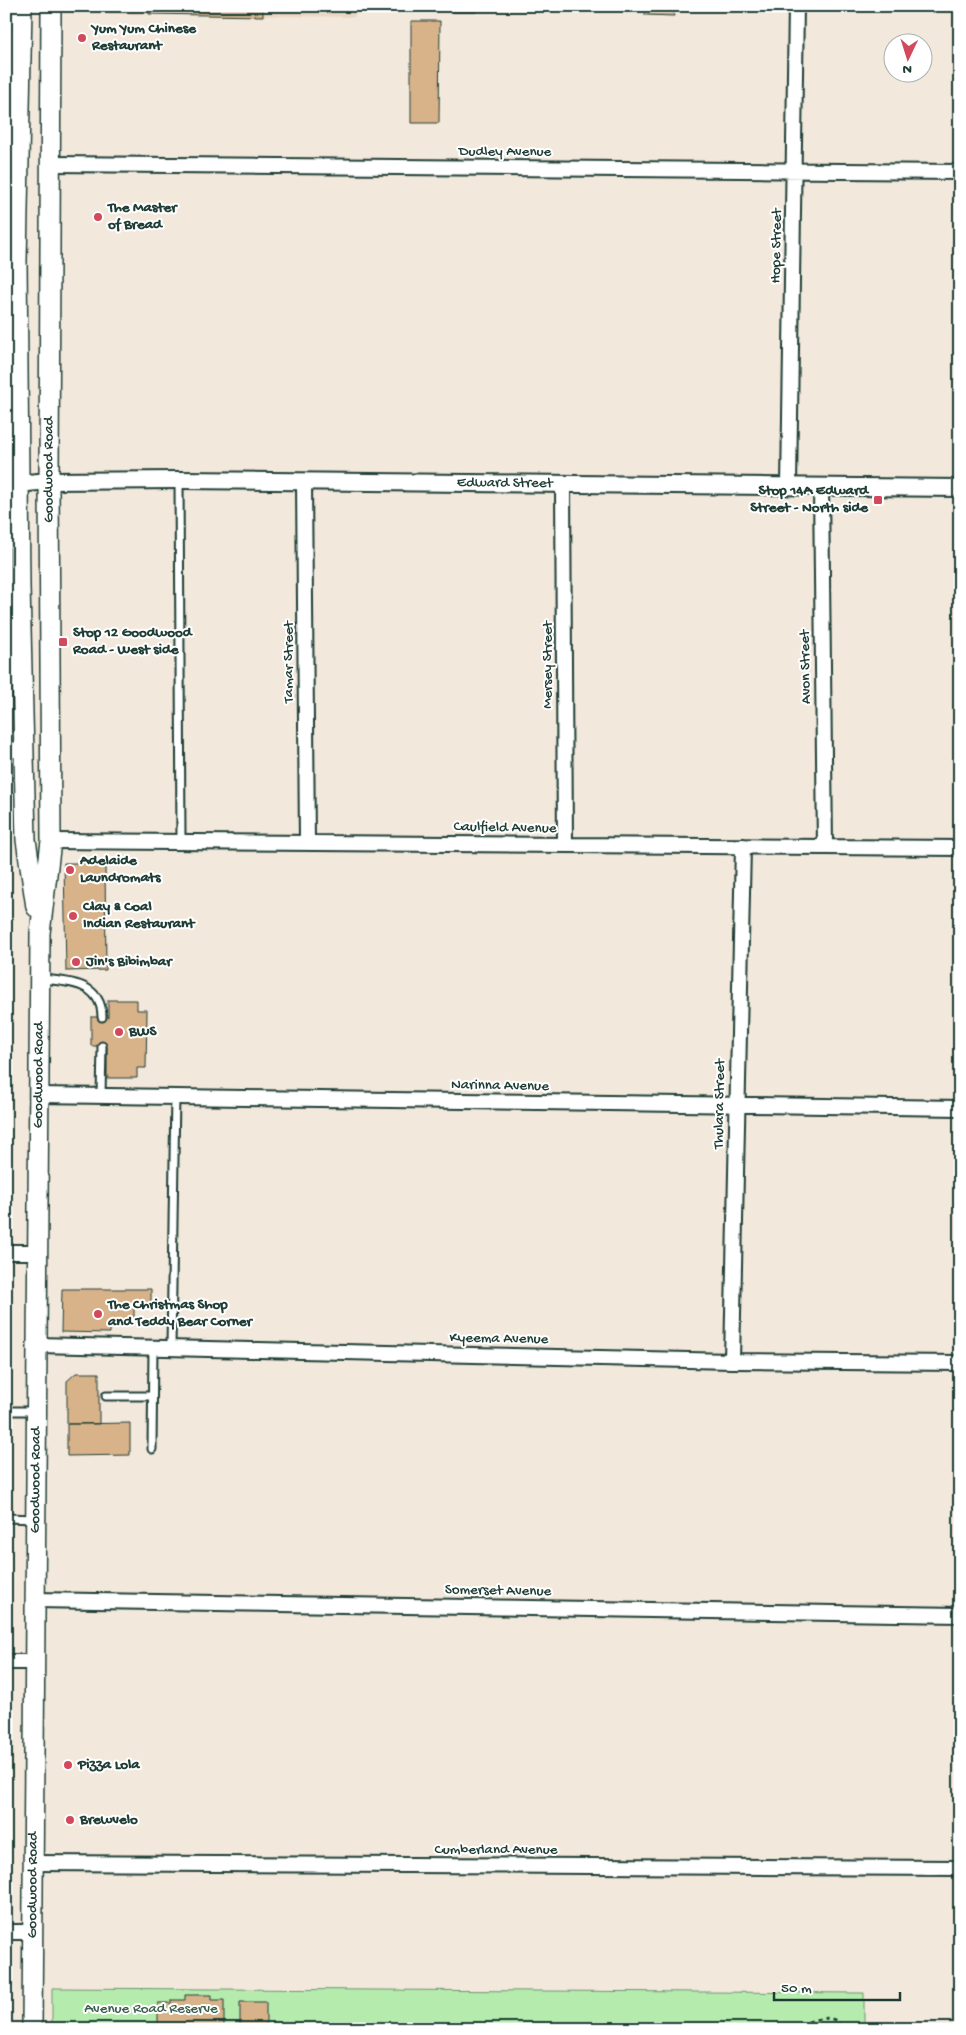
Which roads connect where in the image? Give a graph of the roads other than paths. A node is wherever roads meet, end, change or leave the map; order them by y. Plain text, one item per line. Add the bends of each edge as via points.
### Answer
1 (22, 6) edge
2 (51, 6) edge
3 (796, 6) edge
4 (51, 164) junction
5 (794, 170) junction
6 (960, 172) edge
7 (12, 261) edge
8 (18, 423) junction
9 (6, 442) edge
10 (179, 480) junction
11 (49, 481) junction
12 (304, 482) junction
13 (563, 484) junction
14 (13, 485) edge
15 (789, 486) junction
16 (820, 486) junction
17 (960, 488) edge
18 (6, 553) edge
19 (20, 578) junction
20 (15, 750) edge
21 (51, 841) junction
22 (181, 841) junction
23 (307, 842) junction
24 (565, 845) junction
25 (743, 846) junction
26 (825, 847) junction
27 (960, 848) edge
28 (40, 933) junction
29 (40, 979) junction
30 (102, 1017) dead end
31 (102, 1046) dead end
32 (39, 1095) junction
33 (101, 1096) junction
34 (175, 1096) junction
35 (736, 1106) junction
36 (960, 1108) edge
37 (6, 1252) edge
38 (38, 1252) junction
39 (37, 1345) junction
40 (153, 1347) junction
41 (171, 1347) junction
42 (732, 1361) junction
43 (960, 1363) edge
44 (106, 1396) dead end
45 (152, 1396) junction
46 (6, 1411) edge
47 (37, 1411) junction
48 (152, 1449) dead end
49 (6, 1518) edge
50 (36, 1519) junction
51 (35, 1600) junction
52 (960, 1615) edge
53 (6, 1662) edge
54 (35, 1662) junction
55 (33, 1863) junction
56 (960, 1868) edge
57 (6, 1932) edge
58 (33, 1932) junction
59 (32, 2029) edge

1 - 7 main road, Goodwood Road
2 - 4 main road, Goodwood Road
3 - 5 street, Hope Street
4 - 5 street, Dudley Avenue
4 - 11 main road, Goodwood Road
5 - 6 street, Dudley Avenue
5 - 15 street, Hope Street
7 - 8 main road, Goodwood Road
8 - 9 main road
8 - 14 main road, Goodwood Road
10 - 11 street, Edward Street
10 - 12 street, Edward Street
10 - 22 lane
11 - 14 street, Edward Street
11 - 21 main road, Goodwood Road
12 - 13 street, Edward Street
12 - 23 street, Tamar Street
13 - 15 street, Edward Street
13 - 24 street, Mersey Street
14 - 19 main road, Goodwood Road
15 - 16 street, Edward Street
16 - 17 street, Edward Street
16 - 26 street, Avon Street
18 - 19 main road
19 - 20 main road, Goodwood Road
20 - 28 main road, Goodwood Road
21 - 22 street, Caulfield Avenue
21 - 28 main road, Goodwood Road
22 - 23 street, Caulfield Avenue
23 - 24 street, Caulfield Avenue
24 - 25 street, Caulfield Avenue
25 - 26 street, Caulfield Avenue
25 - 35 street, Thulara Street
26 - 27 street, Caulfield Avenue
28 - 29 main road, Goodwood Road
29 - 30 lane via 73,981 92,990
29 - 32 main road, Goodwood Road
31 - 33 lane
32 - 33 street, Narinna Avenue
32 - 38 main road, Goodwood Road
33 - 34 street, Narinna Avenue
34 - 35 street, Narinna Avenue
34 - 41 lane
35 - 36 street, Narinna Avenue
35 - 42 street, Thulara Street
37 - 38 street
38 - 39 main road, Goodwood Road
39 - 40 street, Kyeema Avenue
39 - 47 main road, Goodwood Road
40 - 41 street, Kyeema Avenue
40 - 45 lane
41 - 42 street, Kyeema Avenue
42 - 43 street, Kyeema Avenue
44 - 45 lane
45 - 48 lane
46 - 47 lane
47 - 50 main road, Goodwood Road
49 - 50 lane
50 - 51 main road, Goodwood Road
51 - 52 street, Somerset Avenue
51 - 54 main road, Goodwood Road
53 - 54 street
54 - 55 main road, Goodwood Road
55 - 56 street, Cumberland Avenue
55 - 58 main road, Goodwood Road
57 - 58 street
58 - 59 main road, Goodwood Road

